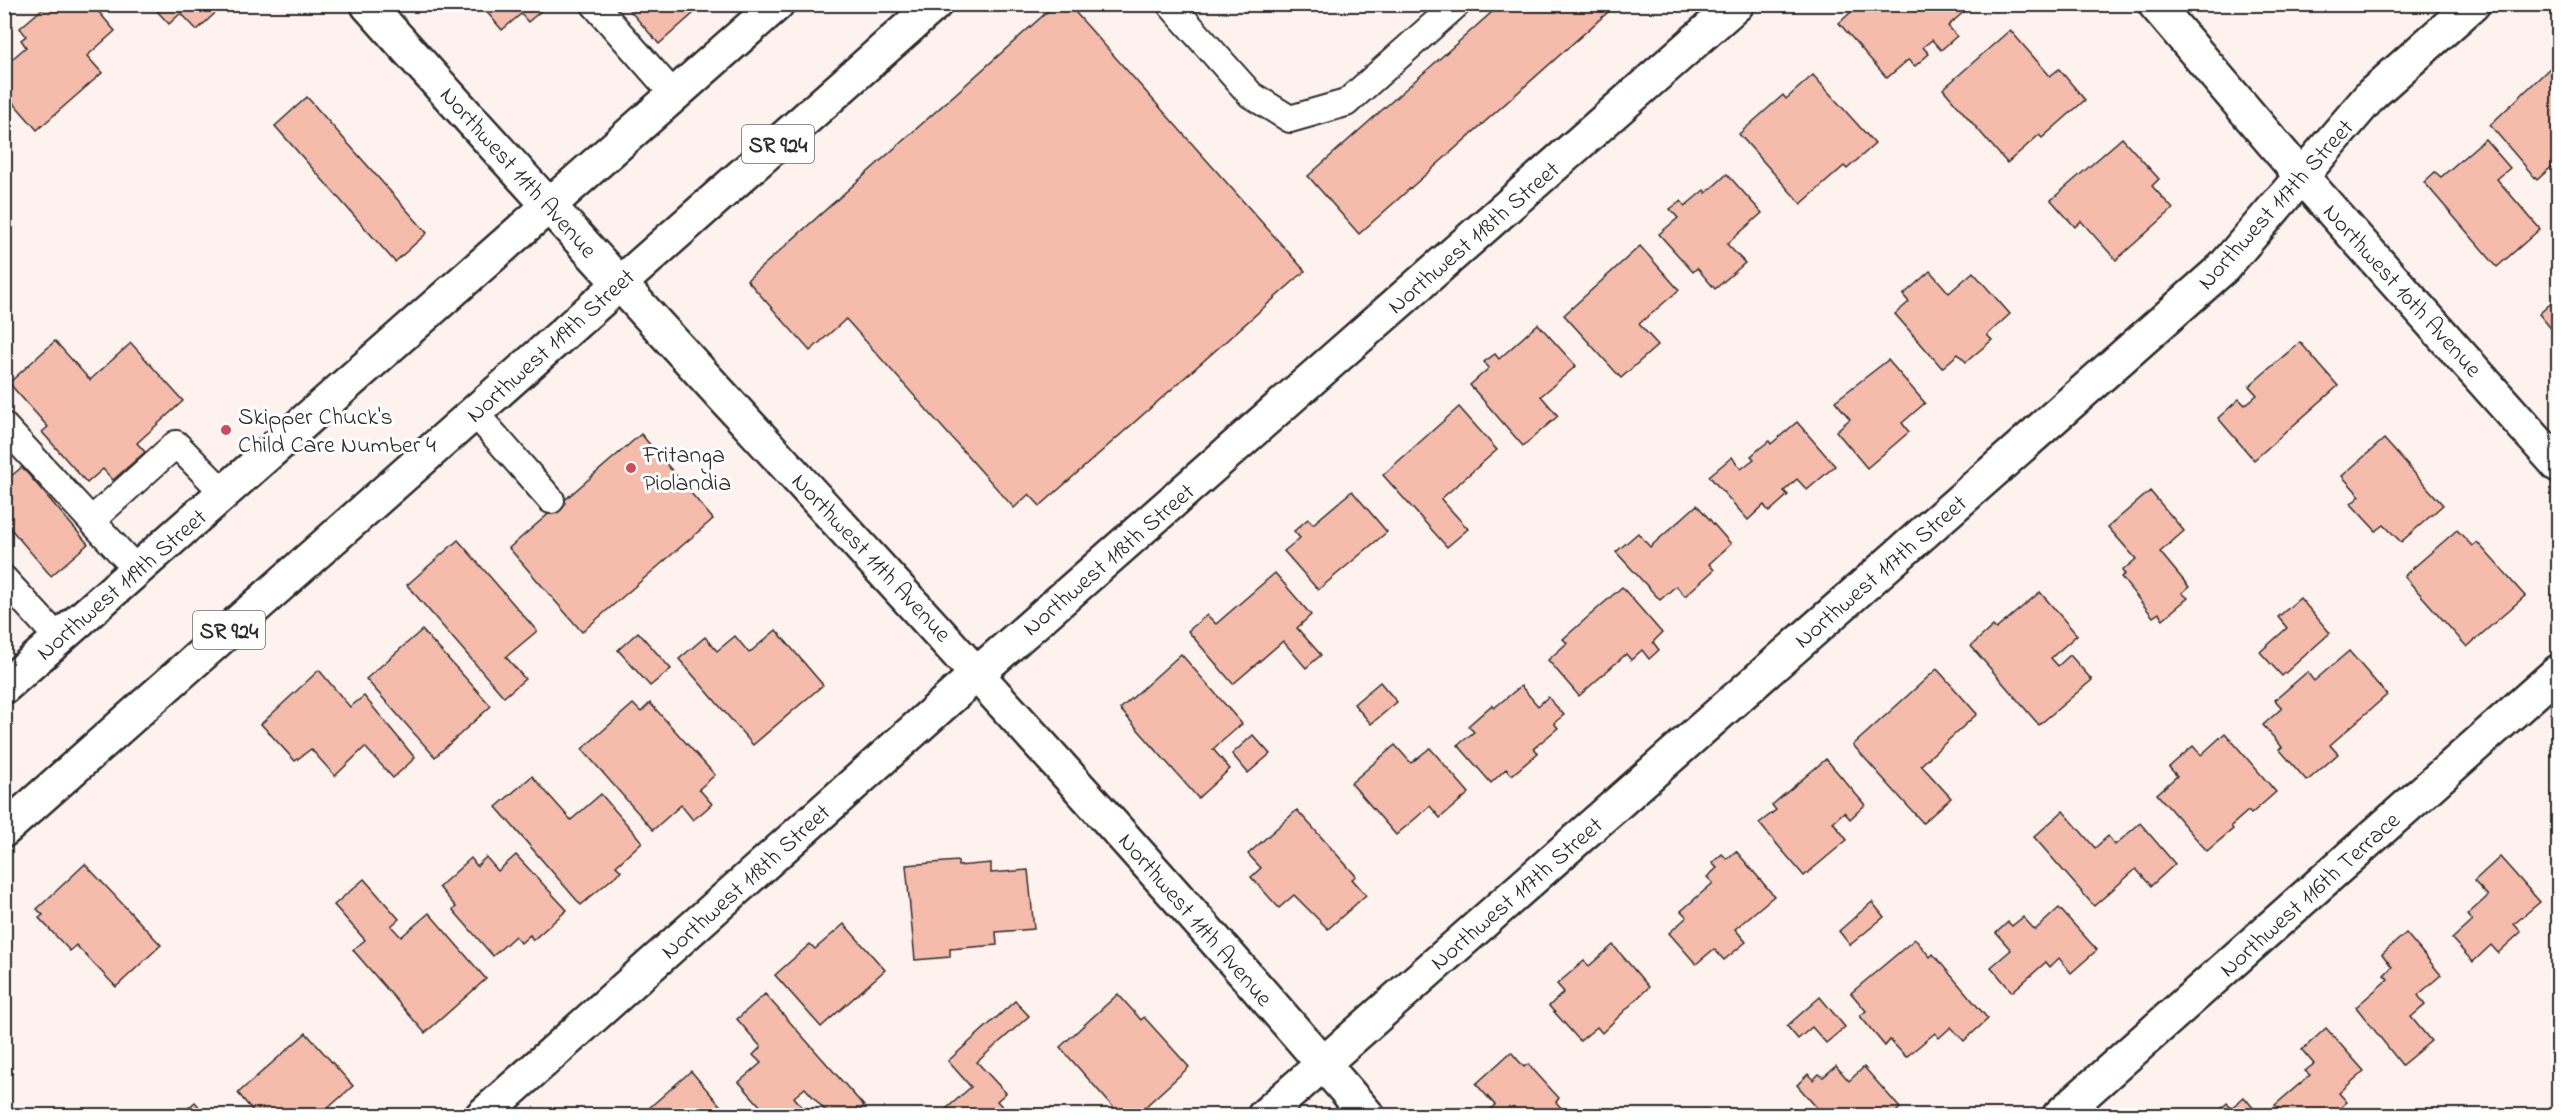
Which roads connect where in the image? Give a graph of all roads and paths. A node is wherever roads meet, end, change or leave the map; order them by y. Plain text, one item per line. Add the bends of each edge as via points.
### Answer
1 (594, 4) edge
2 (777, 4) edge
3 (936, 4) edge
4 (1170, 4) edge
5 (1457, 4) edge
6 (1737, 4) edge
7 (2155, 4) edge
8 (2473, 4) edge
9 (368, 5) edge
10 (674, 95) junction
11 (2302, 177) junction
12 (547, 206) junction
13 (620, 283) junction
14 (474, 412) junction
15 (4, 426) edge
16 (2559, 465) edge
17 (224, 493) junction
18 (551, 500) dead end
19 (92, 520) junction
20 (137, 570) junction
21 (4, 579) edge
22 (59, 639) junction
23 (2559, 672) edge
24 (978, 673) junction
25 (4, 687) edge
26 (4, 830) edge
27 (1323, 1063) junction
28 (482, 1116) edge
29 (1264, 1116) edge
30 (1368, 1116) edge
31 (2059, 1116) edge

1 - 10 lane
2 - 10 main road, Northwest 119th Street
3 - 13 main road, Northwest 119th Street / SR 924
4 - 5 lane via 1251,95 1290,119 1346,103
6 - 24 main road, Northwest 118th Street
7 - 11 main road, Northwest 10th Avenue
8 - 11 main road, Northwest 117th Street via 2372,94
9 - 12 main road, Northwest 11th Avenue
10 - 12 main road, Northwest 119th Street
11 - 16 main road, Northwest 10th Avenue
11 - 27 main road, Northwest 117th Street via 2223,268
12 - 13 main road, Northwest 11th Avenue
12 - 17 main road, Northwest 119th Street
13 - 14 main road, Northwest 119th Street / SR 924
13 - 24 main road, Northwest 11th Avenue
14 - 18 lane
14 - 26 main road, Northwest 119th Street / SR 924
15 - 19 lane
17 - 19 lane via 176,444
17 - 20 main road, Northwest 119th Street
19 - 20 lane
20 - 22 main road, Northwest 119th Street
21 - 22 lane
22 - 25 main road, Northwest 119th Street
23 - 31 main road, Northwest 116th Terrace
24 - 27 main road, Northwest 11th Avenue
24 - 28 main road, Northwest 118th Street
27 - 29 main road, Northwest 117th Street
27 - 30 main road, Northwest 11th Avenue

